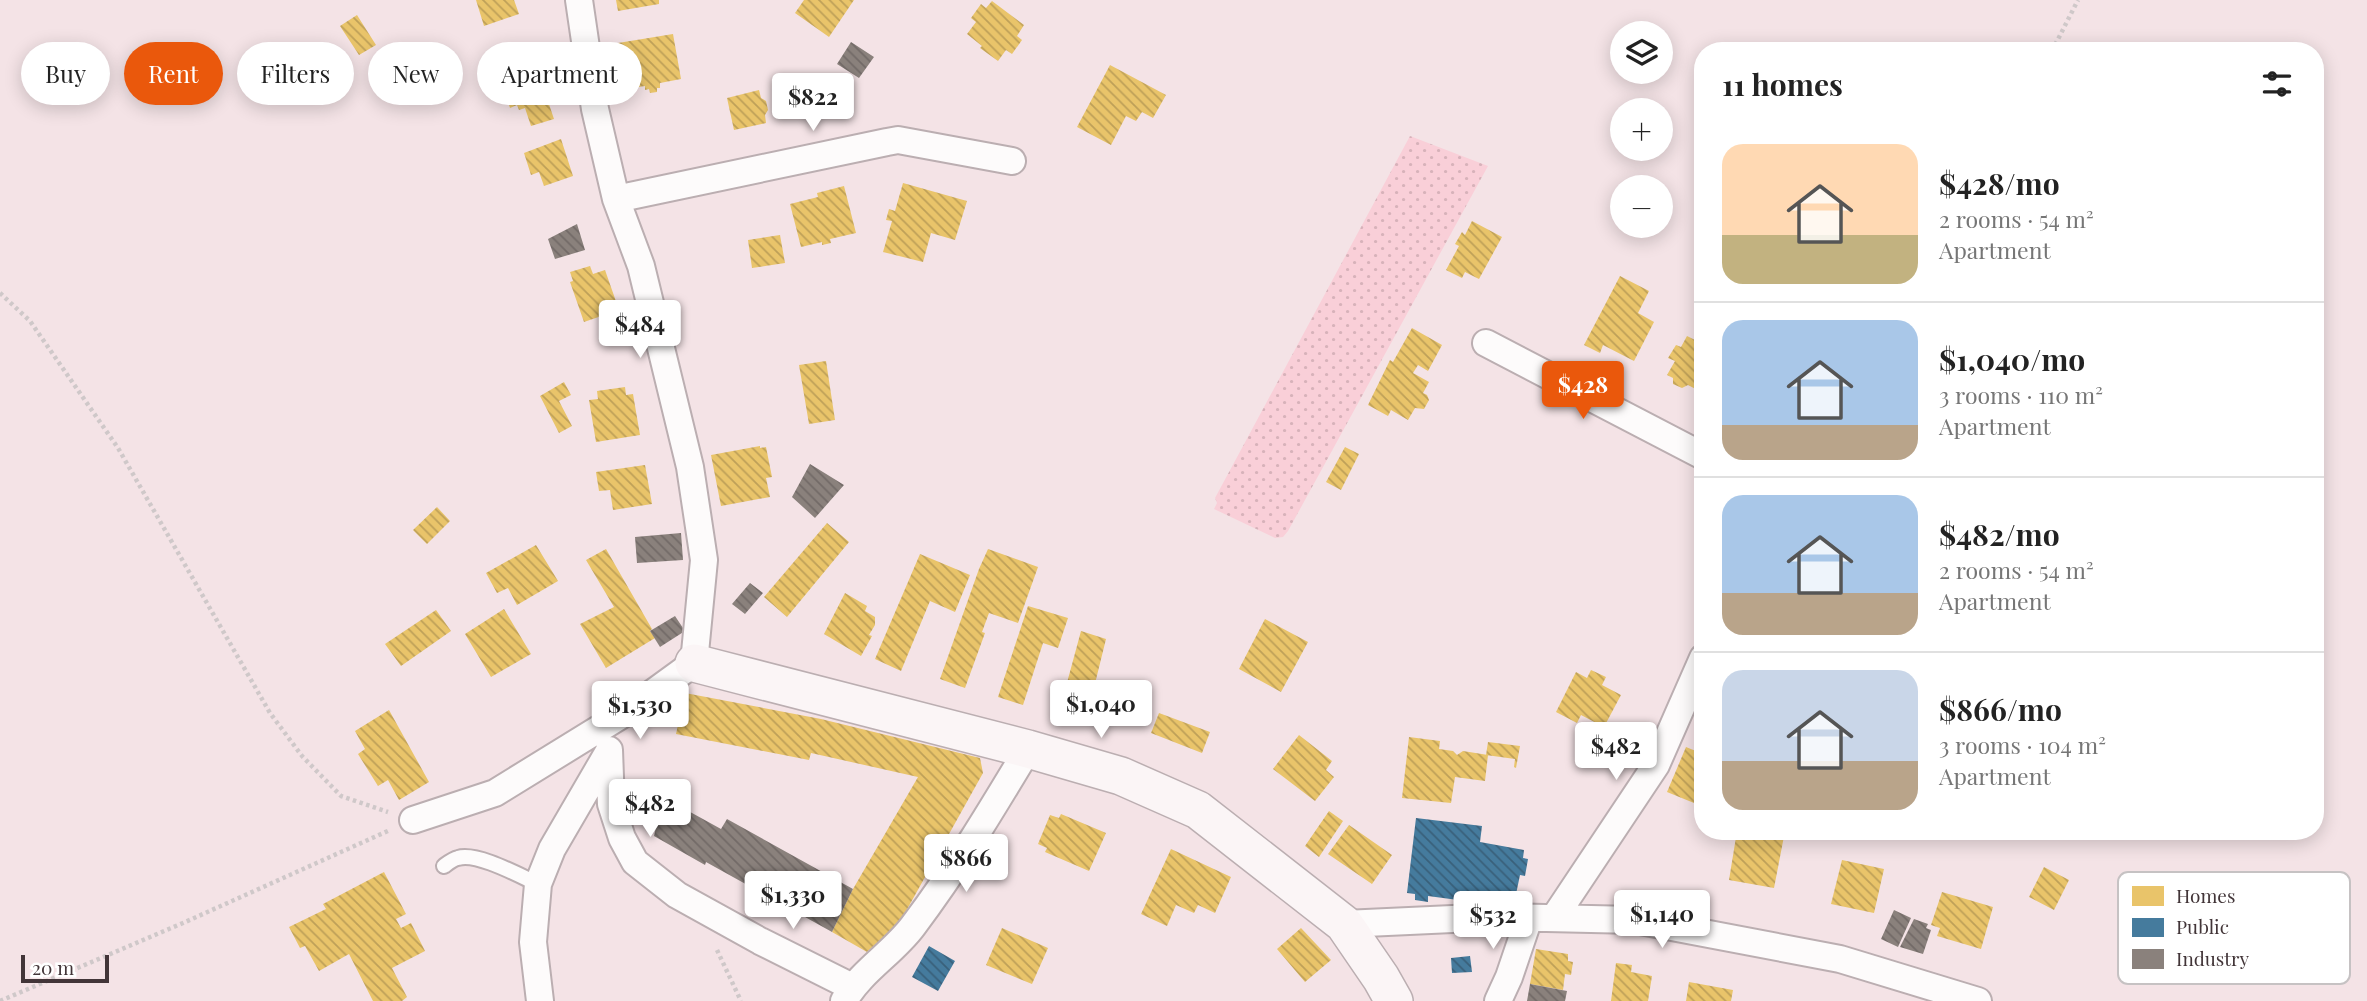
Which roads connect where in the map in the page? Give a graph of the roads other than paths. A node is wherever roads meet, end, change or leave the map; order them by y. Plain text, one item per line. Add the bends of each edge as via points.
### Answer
1 (579, 0) edge
2 (1012, 161) dead end
3 (616, 200) junction
4 (1486, 343) dead end
5 (1694, 451) edge
6 (694, 663) junction
7 (1694, 678) edge
8 (628, 711) junction
9 (1028, 749) junction
10 (609, 750) junction
11 (414, 820) road end
12 (443, 866) dead end
13 (538, 884) junction
14 (1542, 918) junction
15 (1344, 924) junction
16 (848, 994) edge
17 (540, 1001) edge
18 (1394, 1001) edge
19 (1498, 1001) edge
20 (1978, 1001) edge

1 - 3 street via 595,109
2 - 3 street via 898,140
3 - 6 street via 641,266 690,467 704,560
4 - 5 street
6 - 8 street
6 - 9 street
7 - 14 street via 1656,765
8 - 10 street
8 - 11 street via 495,793
9 - 15 street via 1121,776 1198,810
9 - 16 street via 968,849 911,929
10 - 13 street via 552,849
10 - 16 street via 611,804 635,862 677,895
12 - 13 lane via 469,857
13 - 17 street via 533,942
14 - 15 street
14 - 19 street
14 - 20 street via 1635,920 1840,959
15 - 18 street

